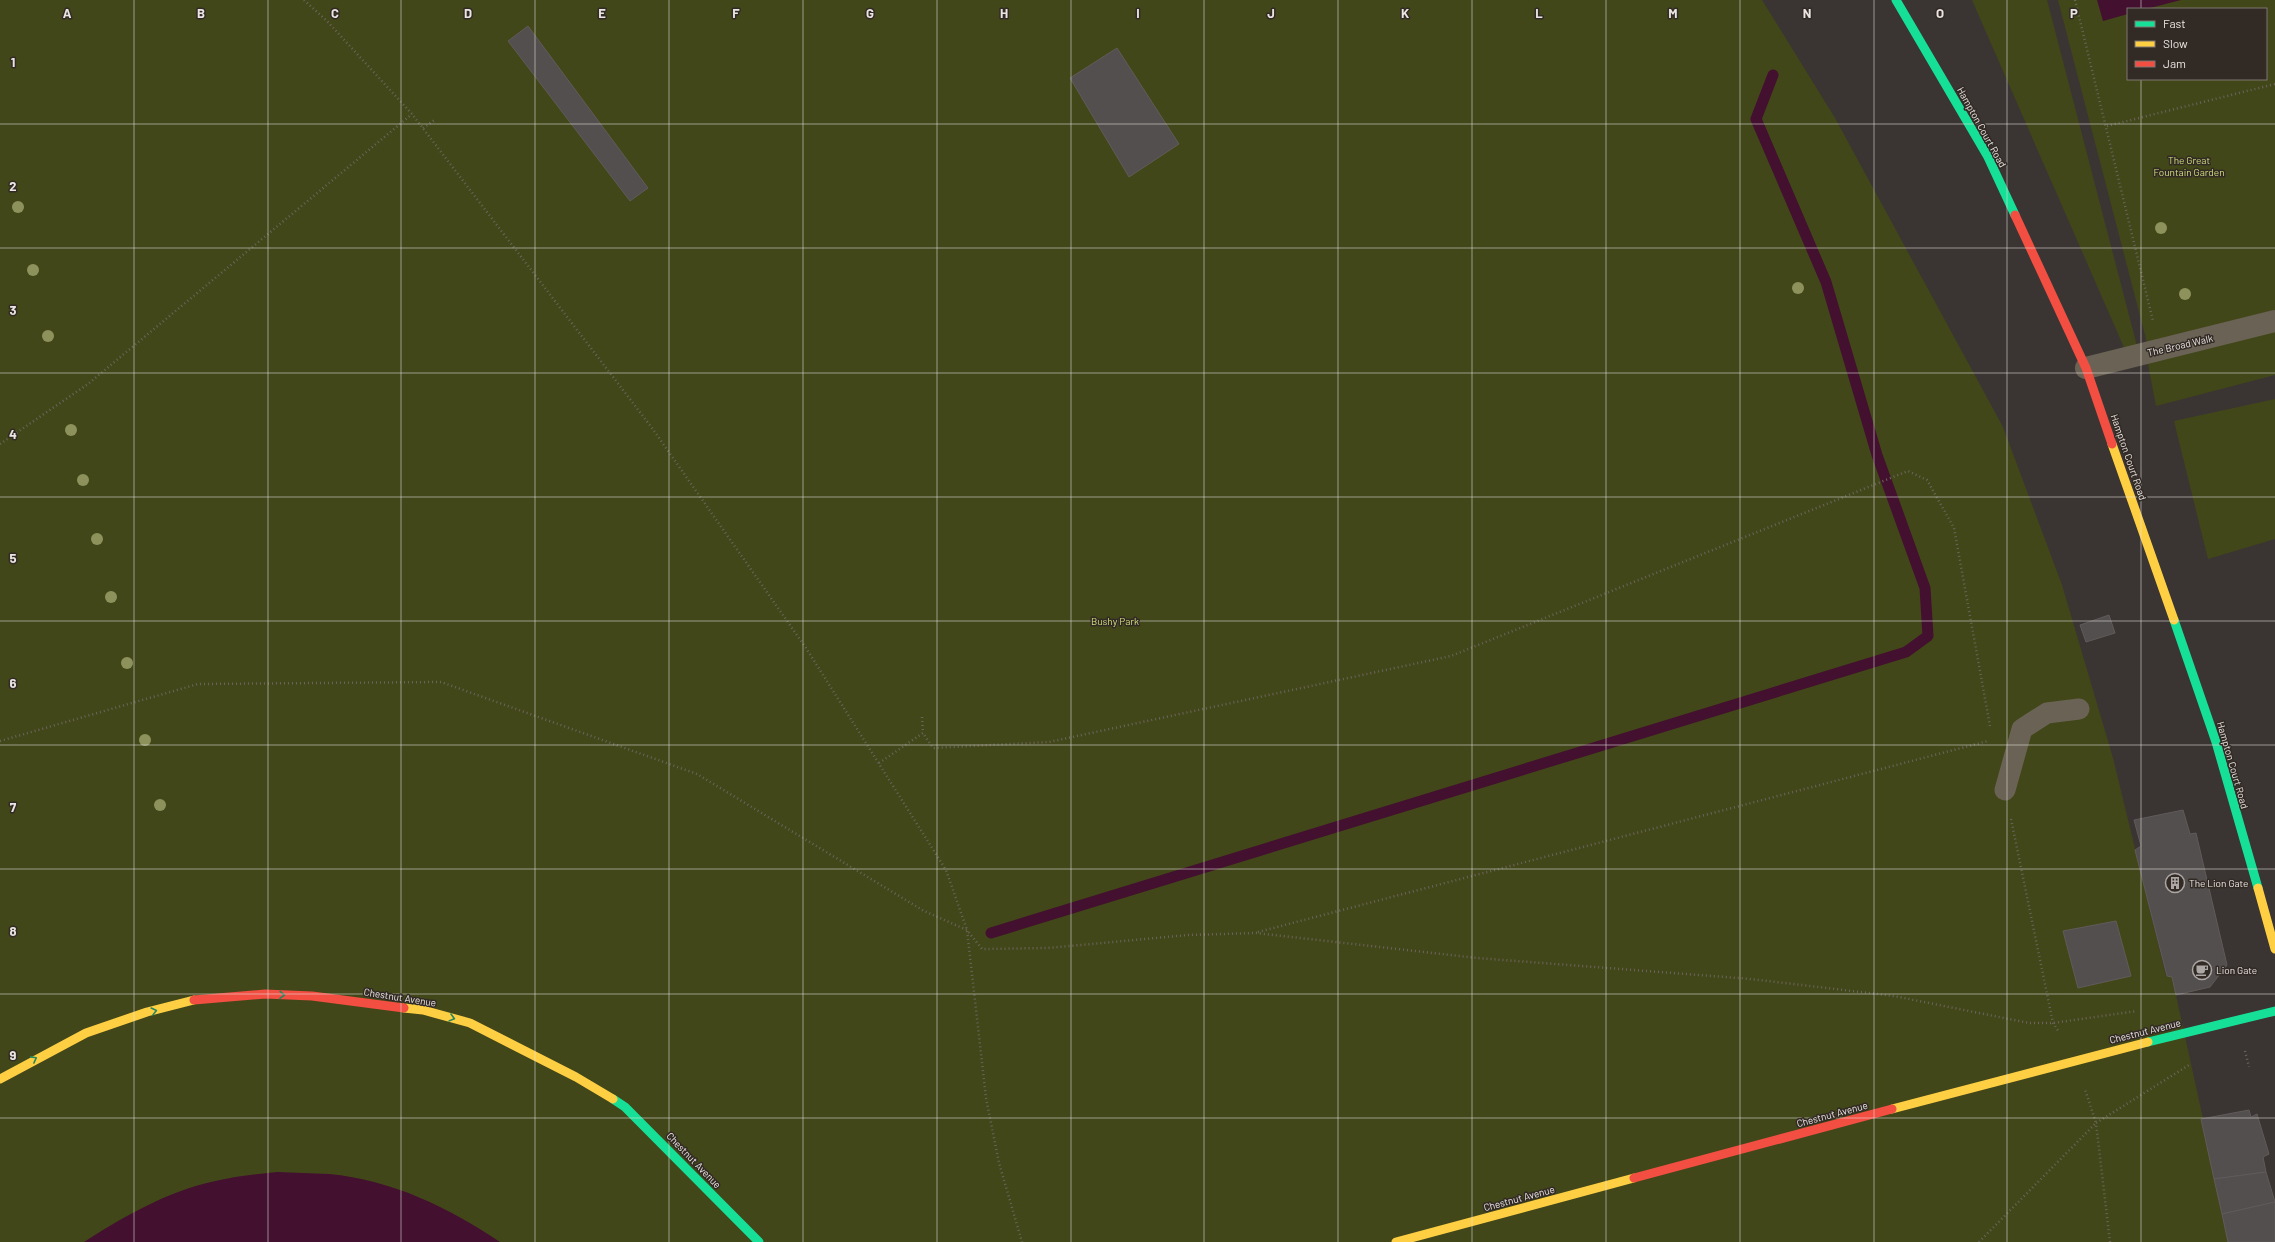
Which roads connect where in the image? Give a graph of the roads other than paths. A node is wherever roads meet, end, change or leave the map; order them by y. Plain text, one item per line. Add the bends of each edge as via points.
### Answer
1 (1896, 0) edge
2 (2275, 321) edge
3 (2086, 368) junction
4 (2079, 709) dead end
5 (2005, 790) dead end
6 (2275, 949) edge
7 (2275, 1011) edge
8 (0, 1079) edge
9 (759, 1242) edge
10 (1396, 1242) edge

1 - 3 street, Hampton Court Road via 1988,157
2 - 3 street, The Broad Walk
3 - 6 street, Hampton Court Road via 2216,742
4 - 5 lane via 2047,713 2022,728
7 - 10 street, Chestnut Avenue via 2076,1060
8 -> 9 street, Chestnut Avenue via 86,1033 147,1012 203,998 266,994 312,996 423,1010 476,1026 576,1077 625,1107

